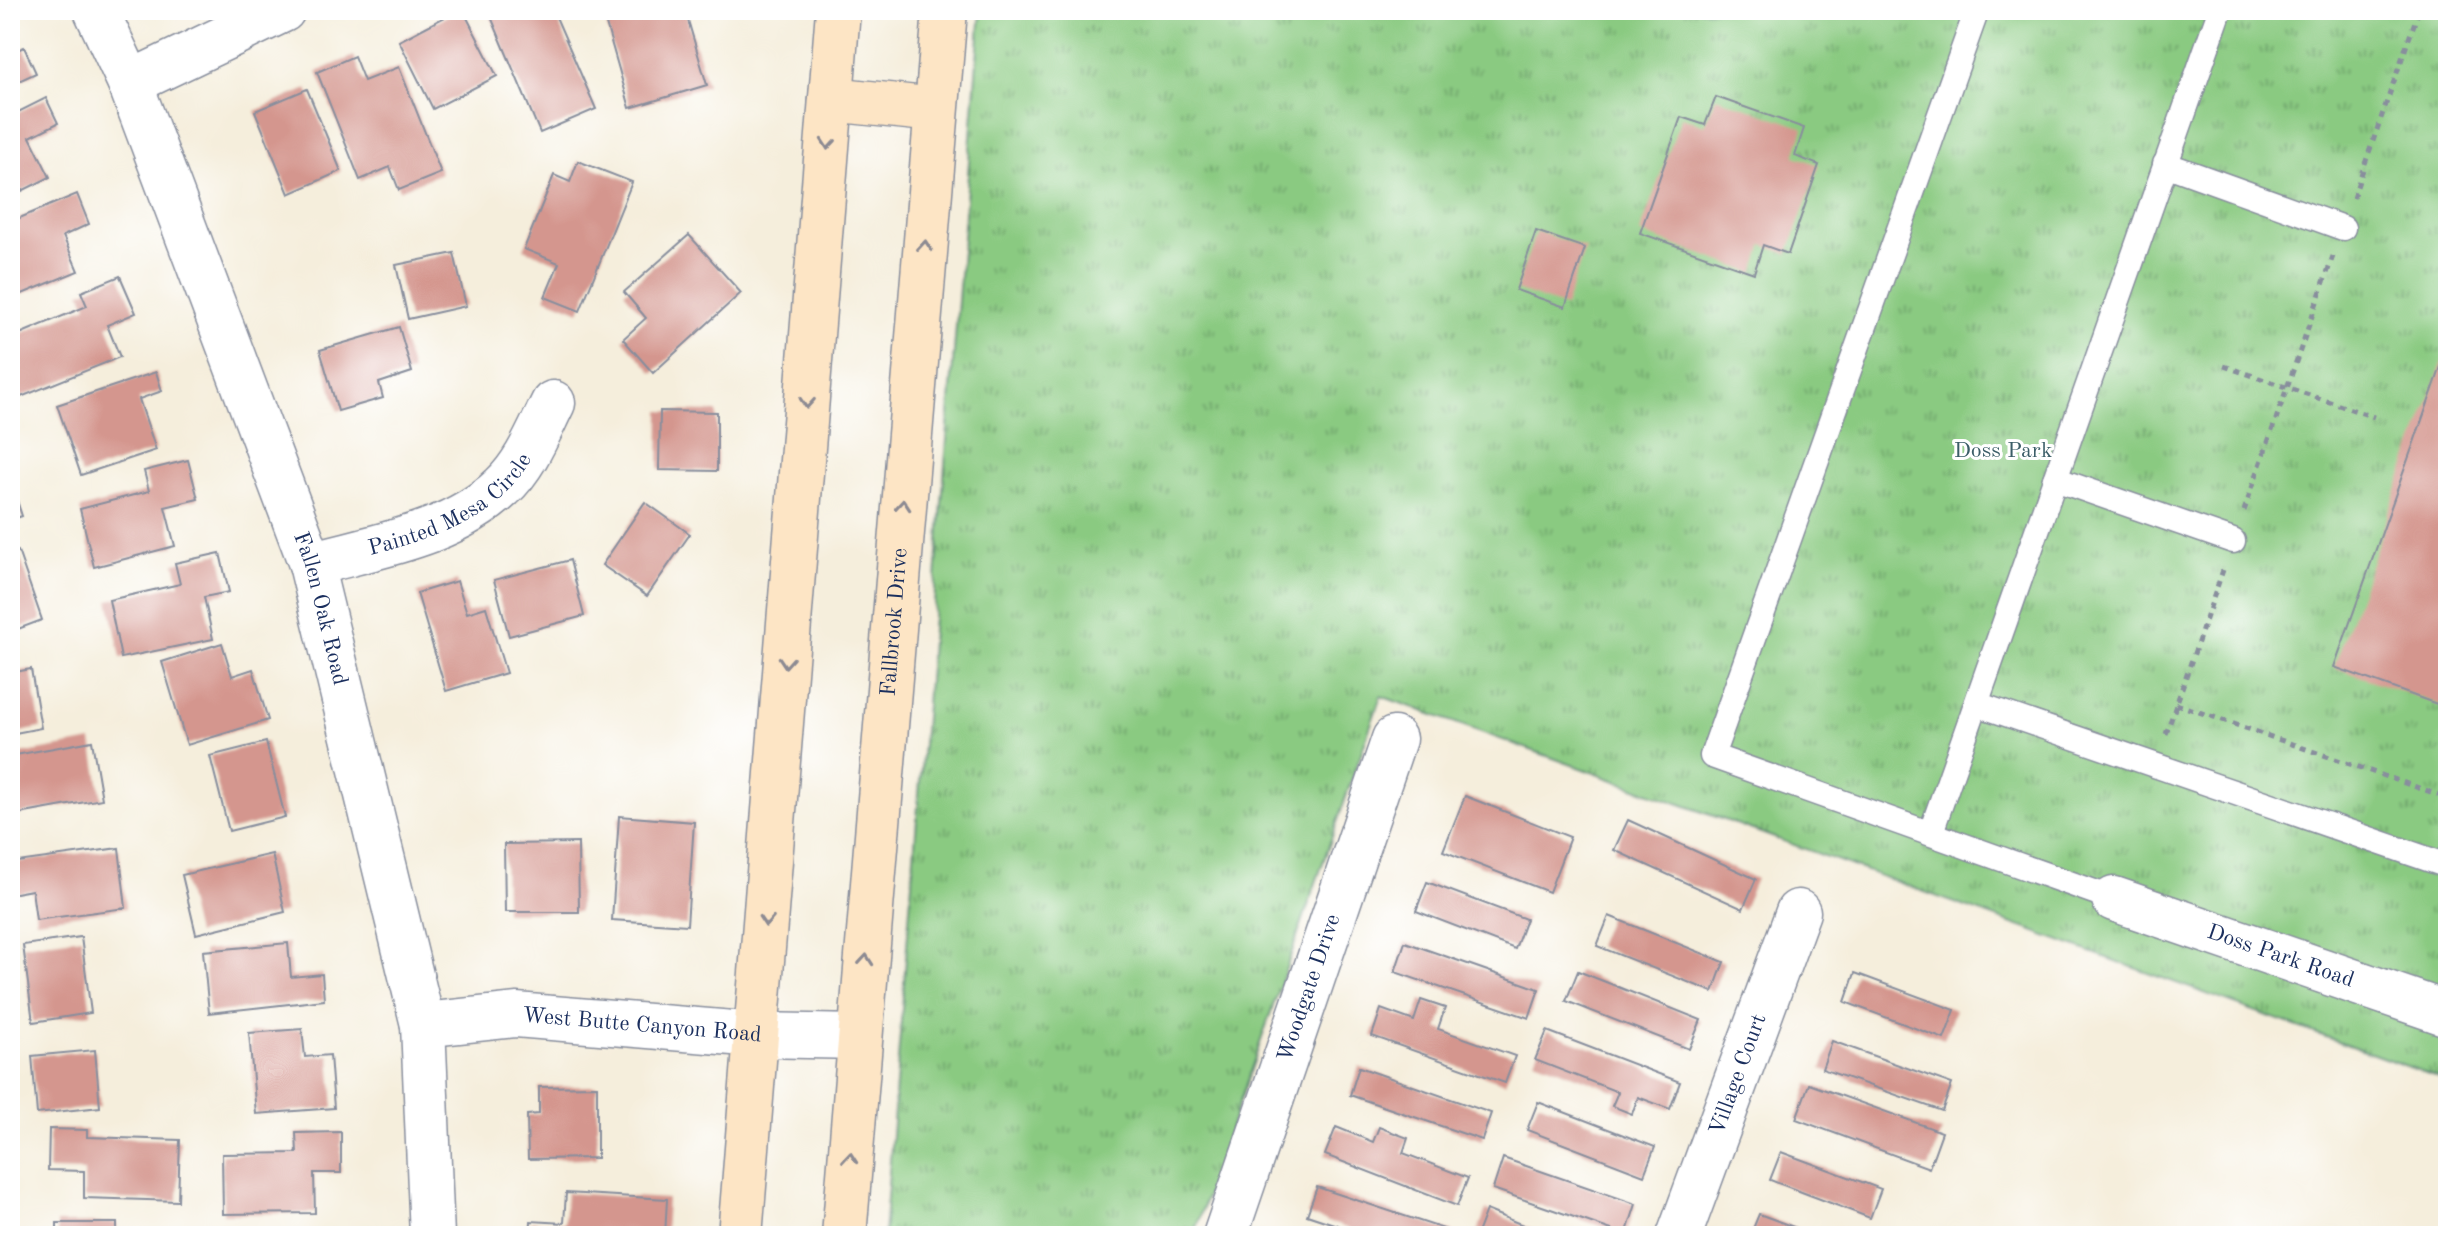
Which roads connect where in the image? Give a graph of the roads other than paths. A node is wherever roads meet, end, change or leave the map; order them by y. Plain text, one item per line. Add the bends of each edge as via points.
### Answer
1 (96, 10) edge
2 (283, 10) edge
3 (838, 10) edge
4 (945, 10) edge
5 (1977, 10) edge
6 (2220, 10) edge
7 (130, 83) junction
8 (831, 99) junction
9 (936, 110) junction
10 (2165, 164) junction
11 (2343, 228) road end
12 (553, 403) dead end
13 (2055, 479) junction
14 (2233, 541) road end
15 (311, 564) junction
16 (1977, 704) junction
17 (1394, 739) dead end
18 (1931, 832) junction
19 (2448, 866) edge
20 (2114, 899) joint
21 (1798, 912) dead end
22 (2448, 1014) edge
23 (423, 1025) junction
24 (757, 1035) junction
25 (860, 1037) junction
26 (432, 1236) edge
27 (740, 1236) edge
28 (844, 1236) edge
29 (1225, 1236) edge
30 (1679, 1236) edge

1 - 7 street, Fallen Oak Road
2 - 7 street
3 - 8 main road
4 - 9 main road, Fallbrook Drive
5 - 18 lane via 1712,756
6 - 10 lane
7 - 15 street, Fallen Oak Road
8 - 9 main road
8 -> 24 main road
25 -> 9 main road, Fallbrook Drive
10 - 11 lane
10 - 13 lane
12 - 15 street, Painted Mesa Circle via 504,485 467,515
13 - 14 lane
13 - 16 lane
15 - 23 street, Fallen Oak Road
16 - 18 lane
16 - 19 lane
17 - 29 street, Woodgate Drive
18 - 20 lane
20 - 22 street, Doss Park Road
21 - 30 street, Village Court
23 - 24 street, West Butte Canyon Road via 516,1015
23 - 26 street, Fallen Oak Road
24 - 25 street, West Butte Canyon Road
24 - 27 main road
28 -> 25 main road, Fallbrook Drive

